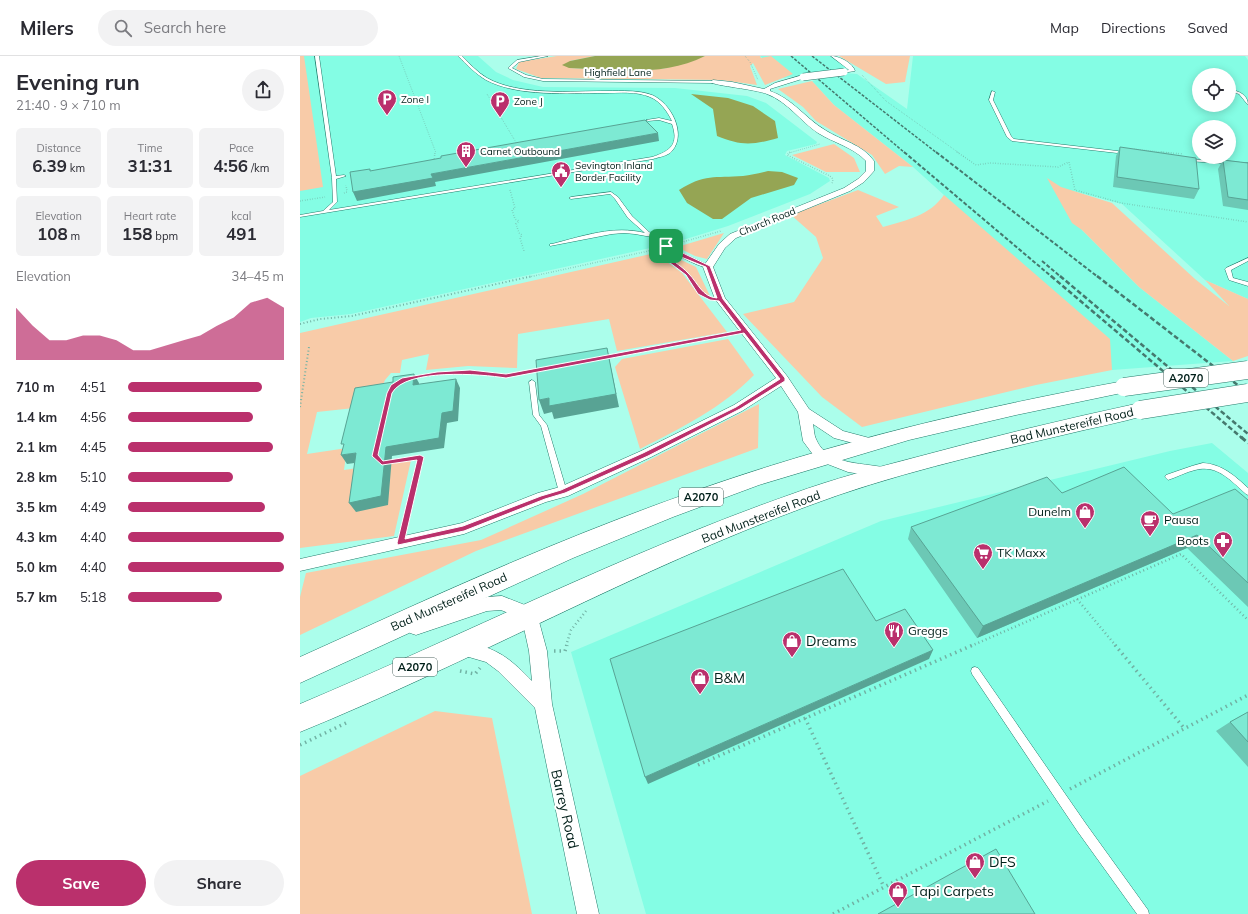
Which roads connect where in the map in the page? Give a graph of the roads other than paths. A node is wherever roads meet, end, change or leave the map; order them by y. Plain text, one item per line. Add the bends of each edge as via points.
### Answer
1 (317, 56) edge
2 (460, 56) edge
3 (546, 56) edge
4 (834, 56) edge
5 (713, 82) joint
6 (763, 91) junction
7 (993, 92) dead end
8 (1236, 92) edge
9 (1248, 104) edge
10 (648, 120) dead end
11 (674, 123) junction
12 (1133, 151) edge
13 (1179, 159) edge
14 (1248, 164) edge
15 (344, 176) dead end
16 (334, 178) junction
17 (571, 198) dead end
18 (321, 213) junction
19 (300, 216) edge
20 (650, 236) junction
21 (552, 245) dead end
22 (1248, 259) edge
23 (708, 267) junction
24 (1248, 284) edge
25 (1248, 370) edge
26 (783, 380) junction
27 (532, 382) dead end
28 (1248, 393) edge
29 (804, 412) junction
30 (872, 443) junction
31 (822, 457) junction
32 (887, 473) junction
33 (1168, 477) dead end
34 (563, 492) junction
35 (1248, 492) edge
36 (300, 565) edge
37 (529, 614) junction
38 (459, 647) junction
39 (330, 657) junction
40 (300, 670) edge
41 (975, 671) dead end
42 (543, 704) junction
43 (300, 718) edge
44 (588, 914) edge
45 (1144, 914) edge

1 - 16 lane
2 - 11 lane via 481,76 513,87 557,92 630,92 651,97 665,106
3 - 5 lane, Highfield Lane via 518,61 510,68 525,76 543,80
4 - 6 street, bridge via 849,65 852,71 777,84
5 - 6 street, Highfield Lane
6 - 23 street, Church Road via 787,102 821,132 866,156 871,165 870,171 863,181 837,194 732,236 717,252
7 - 12 lane via 991,100 1009,137 1013,140
8 - 9 lane via 1240,93
10 - 11 lane via 660,119
11 - 18 lane via 676,137 671,150 653,158
13 - 14 lane
15 - 16 lane
16 - 18 lane via 335,202
17 - 20 lane via 610,193 628,216
18 - 19 lane
20 - 21 lane via 623,231
20 - 23 lane via 683,256
22 - 24 lane via 1228,269 1231,278
23 - 26 street via 720,299
25 - 30 highway, Bad Munstereifel Road / A2070, bridge via 1124,387 1020,406
26 - 29 street
26 - 34 street via 738,408
27 - 34 lane via 536,415 544,424
28 - 32 highway, Bad Munstereifel Road / A2070, bridge via 1140,410 1042,431
29 - 30 street via 839,435
29 - 31 street via 810,441
30 - 31 highway, Bad Munstereifel Road / A2070
31 - 32 street via 848,468
31 - 39 highway, Bad Munstereifel Road / A2070 via 756,478 615,530 430,610
32 - 37 highway, Bad Munstereifel Road / A2070 via 784,505 604,579
33 - 35 lane via 1198,465 1213,466 1226,472
34 - 36 street via 543,497 464,528
37 - 38 highway, Bad Munstereifel Road / A2070
37 - 39 street via 502,603 487,604
37 - 42 street, Barrey Road via 538,651
38 - 42 street via 490,656 504,664
38 - 43 highway, Bad Munstereifel Road / A2070
39 - 40 highway, Bad Munstereifel Road / A2070
41 - 45 lane
42 - 44 street, Barrey Road

